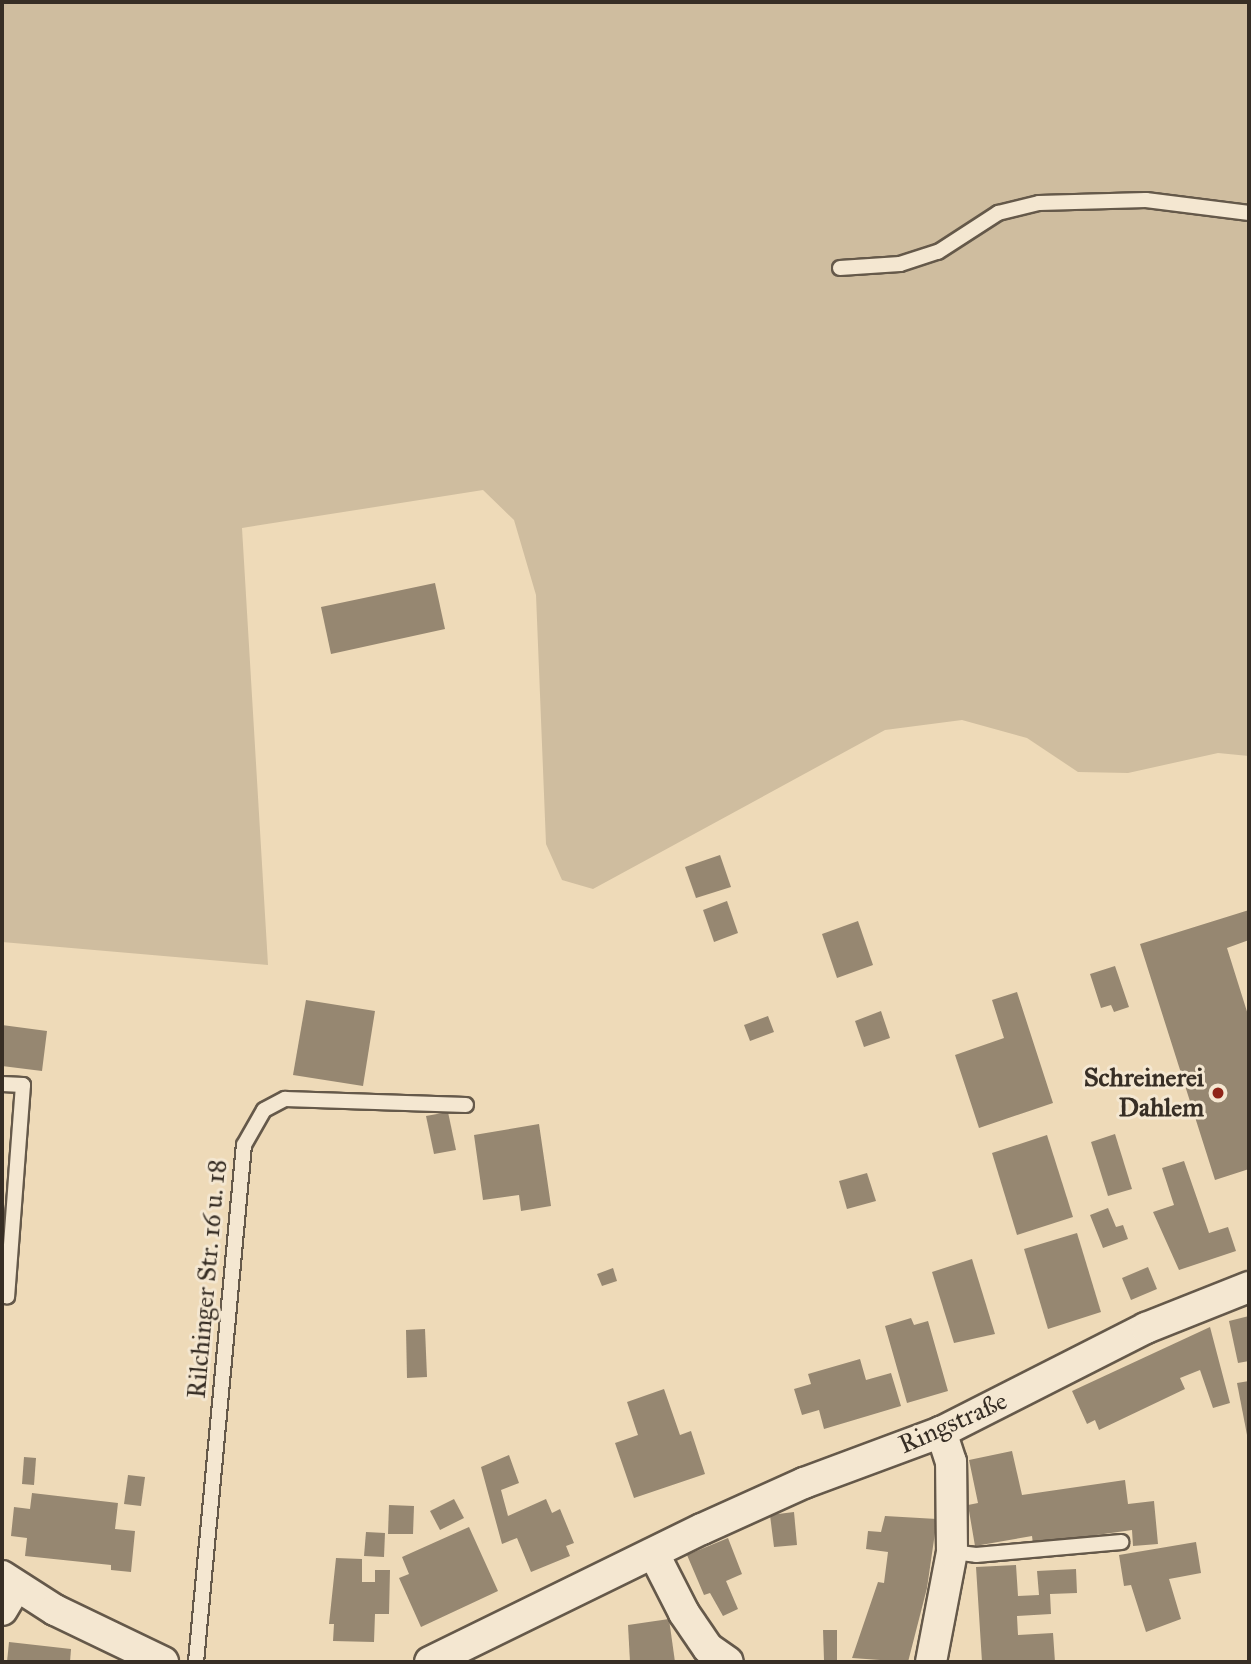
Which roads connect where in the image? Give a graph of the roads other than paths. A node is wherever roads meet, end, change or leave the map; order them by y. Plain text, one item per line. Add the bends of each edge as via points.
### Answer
1 (1249, 213) edge
2 (840, 268) dead end
3 (2, 1084) edge
4 (466, 1105) dead end
5 (1249, 1287) edge
6 (2, 1296) edge
7 (941, 1432) junction
8 (1121, 1542) dead end
9 (952, 1552) junction
10 (654, 1554) junction
11 (7, 1591) edge
12 (163, 1662) edge
13 (196, 1662) edge
14 (430, 1662) edge
15 (729, 1662) edge
16 (931, 1662) edge

1 - 2 lane via 1146,200 1039,203 998,213 938,252 900,264
3 - 6 lane via 23,1085 7,1296
4 - 13 lane, Rilchinger Str. 16 u. 18 via 285,1099 264,1110 244,1145
5 - 7 street, Ringstraße via 1146,1328
7 - 9 street via 951,1462
7 - 10 street, Ringstraße via 803,1483
8 - 9 lane via 976,1555
9 - 16 street
10 - 14 street, Ringstraße
10 - 15 street via 708,1648
11 - 12 street

